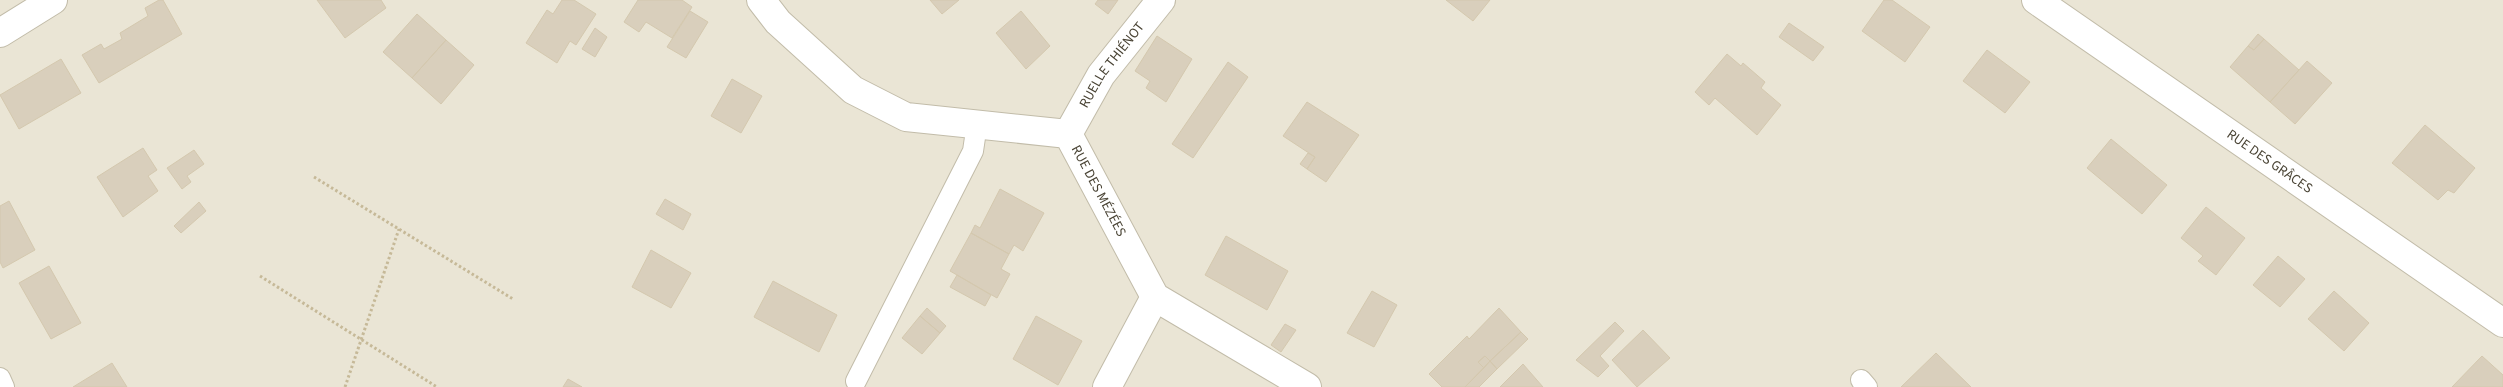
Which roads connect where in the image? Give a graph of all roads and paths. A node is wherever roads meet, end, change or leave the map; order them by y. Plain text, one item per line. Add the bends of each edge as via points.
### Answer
1 (53, 0) edge
2 (761, 0) edge
3 (1161, 0) edge
4 (2036, 0) edge
5 (0, 33) edge
6 (977, 124) junction
7 (1068, 134) junction
8 (314, 177) dead end
9 (399, 229) junction
10 (260, 276) dead end
11 (1155, 297) junction
12 (513, 299) dead end
13 (2503, 323) edge
14 (361, 339) junction
15 (0, 378) edge
16 (856, 380) dead end
17 (4, 387) edge
18 (344, 387) edge
19 (437, 387) edge
20 (1107, 387) edge
21 (1307, 387) edge

1 - 5 street
2 - 6 street, RUE DES MÉZÉES via 778,22 853,90 906,118
3 - 7 street, RUELLE THIÉNOT via 1101,75
4 - 13 street, RUE DES GRÂCES
6 - 7 street, RUE DES MÉZÉES
6 - 16 lane via 973,151
7 - 11 street, RUE DES MÉZÉES
8 - 9 path
9 - 12 path
9 - 14 path
10 - 14 path
11 - 20 street
11 - 21 street
14 - 18 path
14 - 19 path
15 - 17 lane

